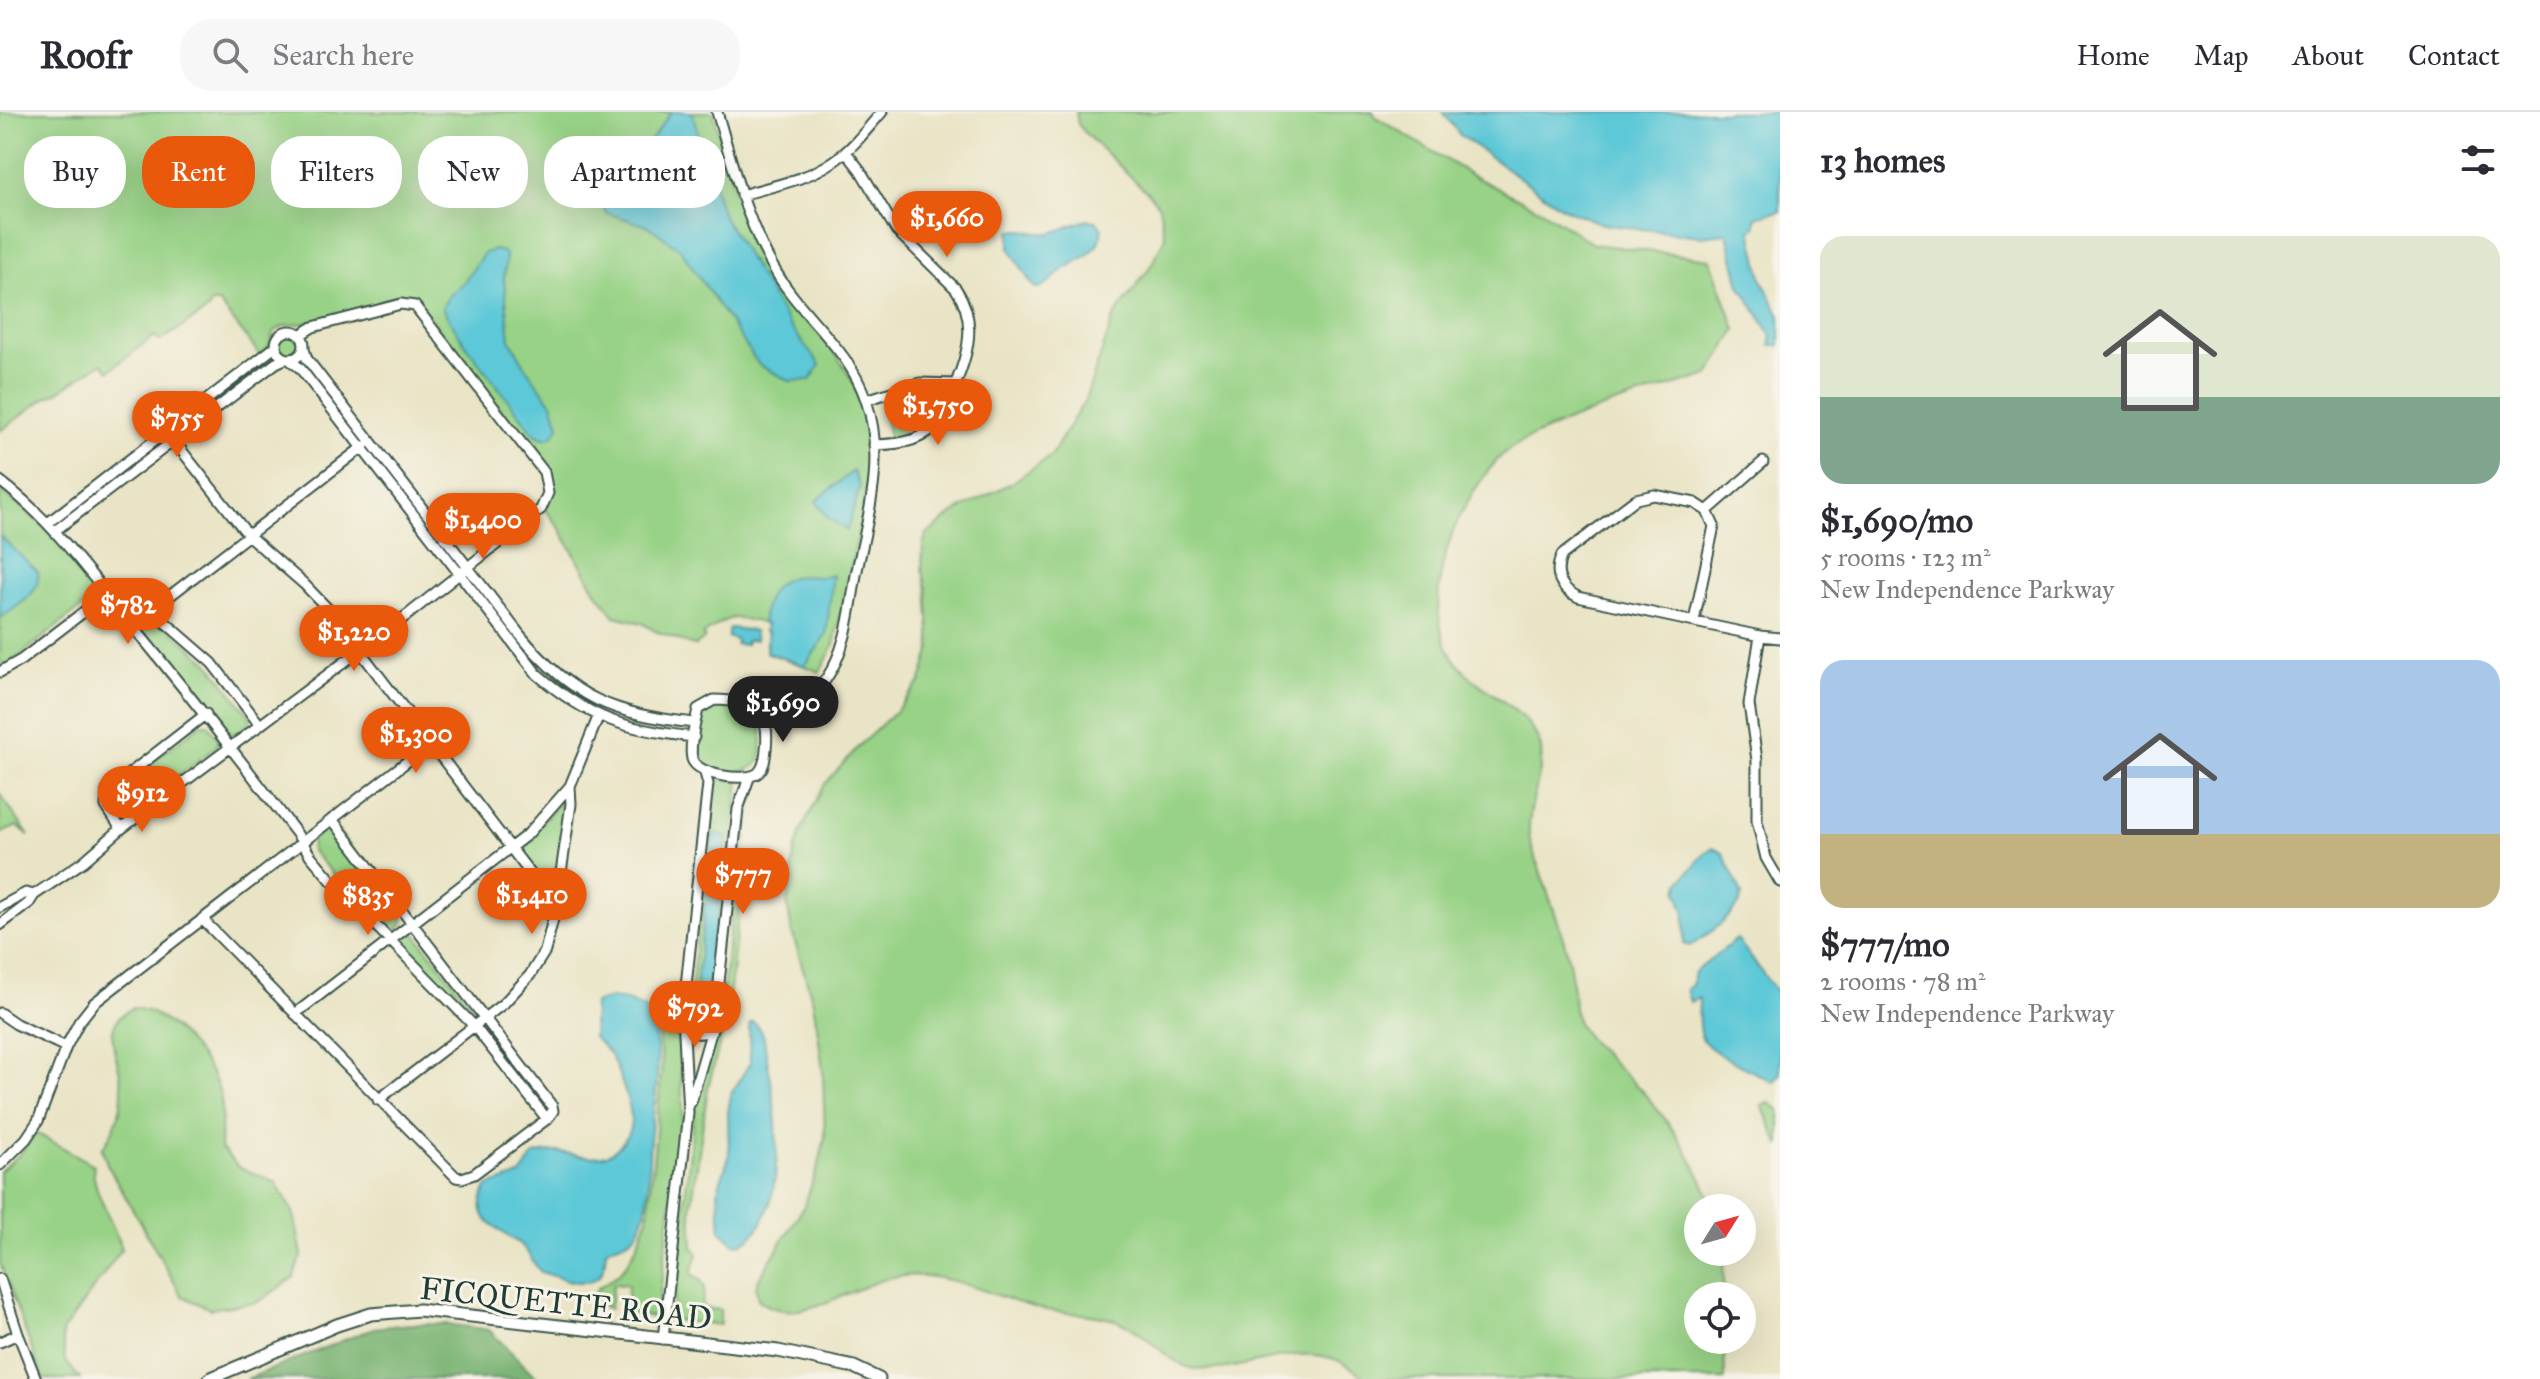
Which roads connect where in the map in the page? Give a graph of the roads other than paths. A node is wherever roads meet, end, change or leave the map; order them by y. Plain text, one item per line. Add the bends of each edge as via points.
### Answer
1 (717, 112) edge
2 (882, 112) edge
3 (846, 152) junction
4 (741, 195) junction
5 (300, 335) junction
6 (275, 347) junction
7 (304, 349) junction
8 (288, 359) junction
9 (955, 384) junction
10 (866, 400) junction
11 (167, 432) junction
12 (174, 440) junction
13 (370, 441) junction
14 (874, 445) junction
15 (361, 449) junction
16 (1763, 462) dead end
17 (0, 481) edge
18 (1707, 511) junction
19 (52, 526) junction
20 (249, 536) junction
21 (467, 567) junction
22 (458, 575) junction
23 (107, 594) junction
24 (151, 610) junction
25 (1694, 621) junction
26 (132, 625) junction
27 (1760, 636) junction
28 (1780, 638) edge
29 (359, 650) junction
30 (0, 672) edge
31 (604, 704) junction
32 (206, 714) junction
33 (598, 717) junction
34 (764, 717) junction
35 (695, 723) junction
36 (260, 725) junction
37 (694, 737) junction
38 (431, 743) junction
39 (230, 745) junction
40 (705, 773) junction
41 (749, 778) junction
42 (570, 786) junction
43 (332, 819) junction
44 (121, 829) junction
45 (302, 843) junction
46 (511, 847) junction
47 (1780, 882) edge
48 (34, 895) junction
49 (0, 907) edge
50 (556, 907) junction
51 (202, 919) junction
52 (413, 923) junction
53 (0, 925) edge
54 (390, 941) junction
55 (0, 1013) edge
56 (295, 1014) junction
57 (485, 1018) junction
58 (474, 1026) junction
59 (683, 1026) junction
60 (712, 1029) junction
61 (66, 1047) junction
62 (378, 1100) junction
63 (688, 1113) junction
64 (550, 1115) junction
65 (0, 1165) edge
66 (0, 1279) edge
67 (18, 1334) junction
68 (663, 1339) junction
69 (0, 1342) edge
70 (36, 1379) edge
71 (209, 1379) edge
72 (879, 1379) edge

1 - 4 street
2 - 3 street
3 - 4 street via 800,178
3 - 9 street via 896,230 964,301 970,337
4 - 10 street via 781,280 840,349
5 - 6 street via 284,332
5 - 7 street
5 - 21 street via 401,304 415,306 539,465 548,486 541,509
6 - 8 street
6 - 11 street
7 - 8 street
7 - 13 street
8 - 12 street
8 - 15 street
9 - 10 street via 920,383
9 - 14 street via 942,417 926,435
10 - 14 street
11 - 12 street
11 - 19 street
12 - 19 street
12 - 20 street
13 - 15 street
13 - 21 street
14 - 34 street via 873,493 844,641 833,668 813,692
15 - 20 street
15 - 22 street
16 - 18 street
17 - 19 street
18 - 25 street via 1714,535
18 - 25 street via 1695,503 1654,495 1636,499 1567,548 1557,565 1563,587 1578,597
19 - 23 street
20 - 24 street
20 - 29 street via 316,595
21 - 22 street
21 - 31 street via 546,664
22 - 29 street
22 - 33 street via 537,674
23 - 26 street
23 - 30 street
24 - 26 street
24 - 36 street via 212,663
25 - 27 street
26 - 32 street
27 - 28 street
27 - 47 street via 1749,704 1757,760 1757,821 1766,858
29 - 36 street
29 - 38 street
31 - 33 street
31 - 35 street via 641,716
32 - 39 street
32 - 44 street via 107,791 106,806
33 - 37 street via 653,733
33 - 42 street
34 - 35 street via 735,700 714,700 698,709
34 - 41 street via 769,727 764,765
35 - 37 street
36 - 39 street
37 - 40 street via 692,758
38 - 43 street
38 - 46 street
39 - 44 street
39 - 45 street
40 - 41 street
40 - 59 street
41 - 60 street via 738,809
42 - 46 street
42 - 50 street
43 - 45 street
43 - 52 street
44 - 48 street
45 - 51 street
45 - 54 street
46 - 50 street
46 - 52 street
48 - 49 street via 26,893
48 - 53 street
50 - 57 street via 545,951 530,975
51 - 56 street
51 - 61 street via 94,1003
52 - 54 street
52 - 57 street
54 - 56 street
54 - 58 street
55 - 61 street
56 - 62 street
57 - 58 street
57 - 64 street
58 - 62 street
58 - 64 street
59 - 60 street via 702,1034
59 - 63 street
60 - 63 street
61 - 65 street via 38,1121
62 - 64 street via 449,1173 462,1178
63 - 68 street
66 - 67 street
67 - 69 street
67 - 70 street
68 - 71 main road, FICQUETTE ROAD via 419,1310 371,1314
68 - 72 main road, FICQUETTE ROAD via 778,1351 854,1367

